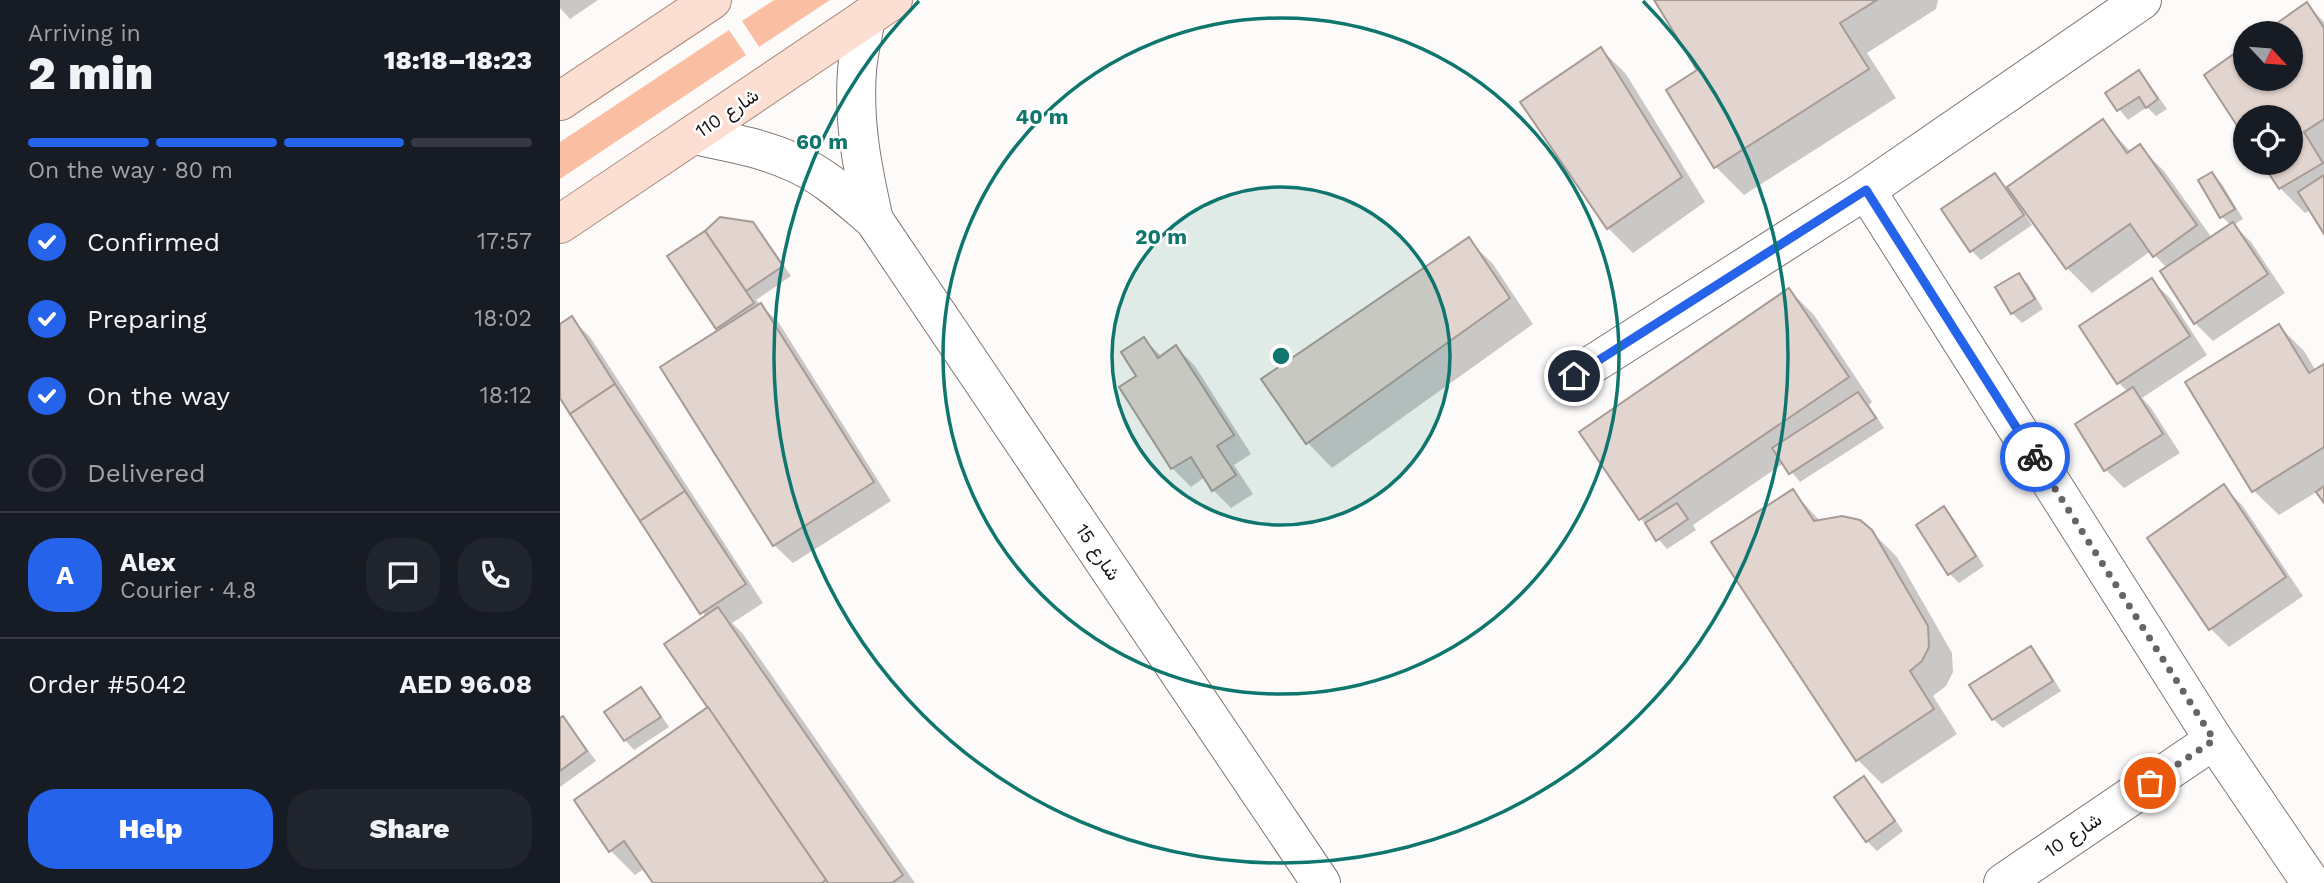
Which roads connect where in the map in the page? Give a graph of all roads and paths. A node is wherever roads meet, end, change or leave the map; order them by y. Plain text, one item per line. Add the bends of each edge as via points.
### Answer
1 (712, 0) edge
2 (2142, 0) edge
3 (879, 9) edge
4 (560, 101) edge
5 (694, 135) junction
6 (1866, 190) junction
7 (874, 220) junction
8 (560, 224) edge
9 (1574, 376) dead end
10 (2214, 740) junction
11 (1321, 883) edge
12 (2003, 883) edge
13 (2311, 883) edge

1 - 4 main road
2 - 6 street
3 - 5 main road, شارع 110
3 - 7 street, شارع 15 via 857,71 856,123
5 - 7 street, شارع 15 via 746,145 795,163 831,184
5 - 8 main road, شارع 110
6 - 9 street
6 - 10 street
7 - 11 street, شارع 15
10 - 12 street, شارع 10
10 - 13 street

